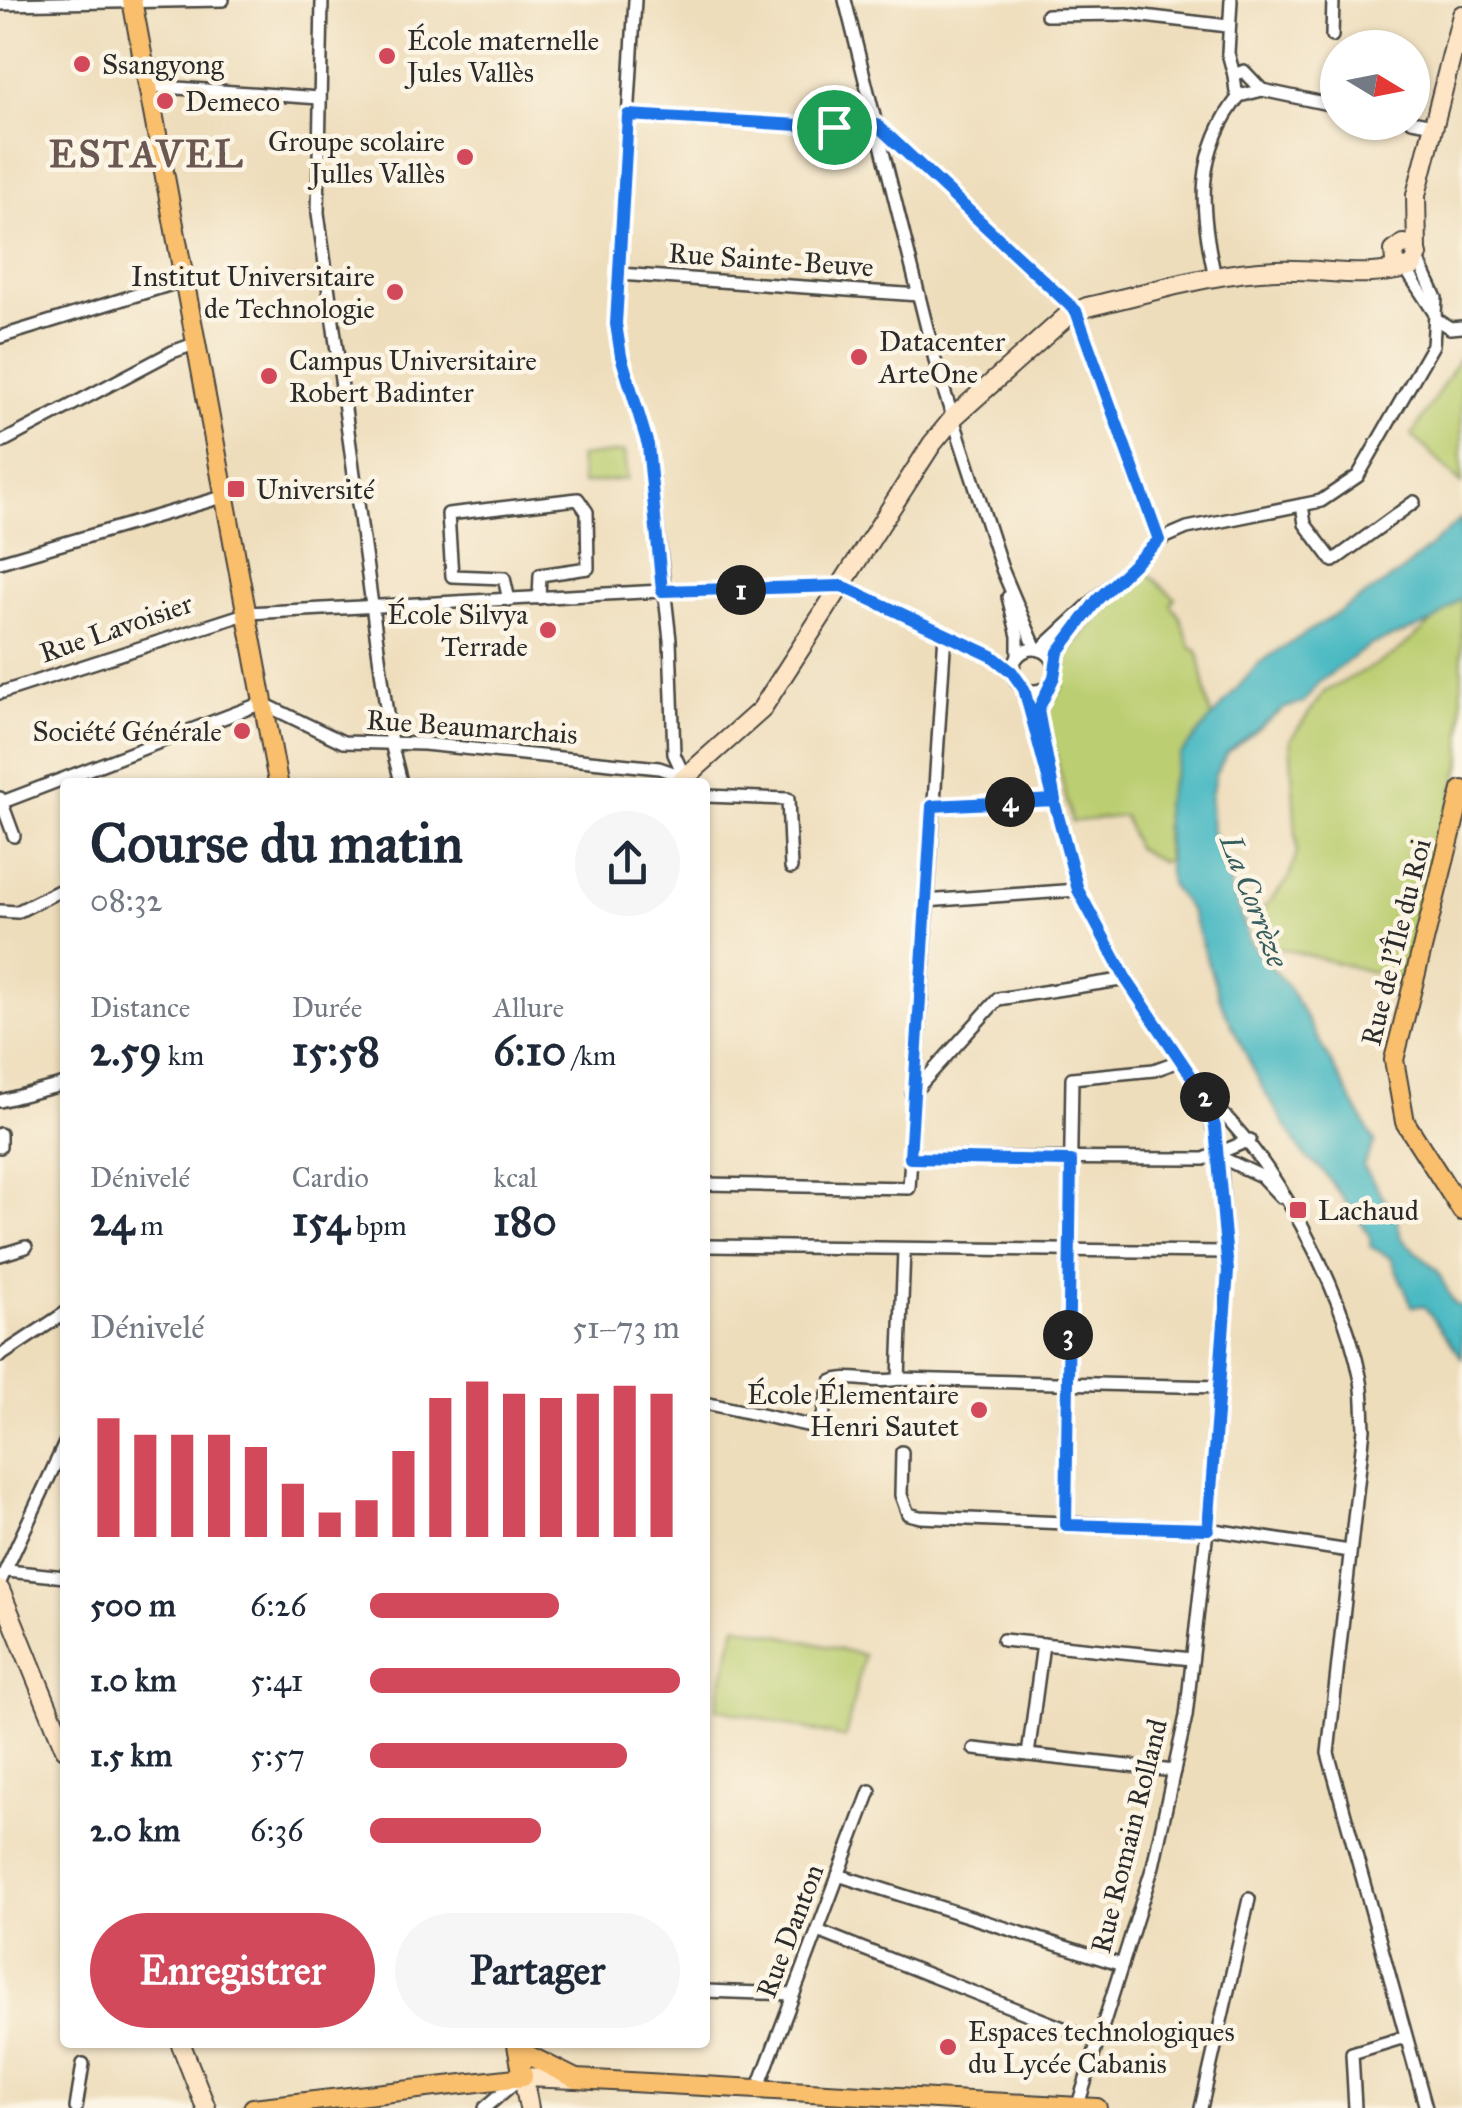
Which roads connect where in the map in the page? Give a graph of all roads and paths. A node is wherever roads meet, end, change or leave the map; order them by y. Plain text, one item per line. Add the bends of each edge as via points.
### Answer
1 (223, 0) edge
2 (322, 0) edge
3 (635, 0) edge
4 (845, 0) edge
5 (1231, 0) edge
6 (1333, 0) edge
7 (132, 1) edge
8 (0, 4) edge
9 (1047, 15) dead end
10 (1462, 15) edge
11 (1228, 26) junction
12 (1332, 30) edge
13 (1234, 75) junction
14 (148, 86) junction
15 (1262, 90) junction
16 (1240, 95) junction
17 (320, 98) junction
18 (1320, 102) edge
19 (628, 115) junction
20 (1430, 124) edge
21 (877, 125) junction
22 (1433, 125) junction
23 (1405, 257) junction
24 (618, 274) junction
25 (1215, 277) junction
26 (185, 280) junction
27 (919, 295) junction
28 (1076, 311) junction
29 (1436, 316) junction
30 (1462, 328) edge
31 (0, 338) edge
32 (197, 344) junction
33 (955, 416) junction
34 (0, 443) edge
35 (226, 496) junction
36 (1414, 502) dead end
37 (1302, 506) junction
38 (1159, 540) junction
39 (0, 562) edge
40 (1002, 568) junction
41 (842, 586) junction
42 (662, 591) junction
43 (538, 598) junction
44 (509, 600) junction
45 (1097, 600) junction
46 (372, 606) junction
47 (248, 612) junction
48 (944, 634) junction
49 (1038, 649) junction
50 (1015, 662) junction
51 (1055, 669) junction
52 (1050, 684) junction
53 (1024, 689) junction
54 (0, 693) edge
55 (262, 702) junction
56 (391, 743) junction
57 (1048, 776) junction
58 (63, 778) edge
59 (277, 778) edge
60 (400, 778) edge
61 (678, 778) edge
62 (683, 778) edge
63 (687, 778) edge
64 (60, 779) edge
65 (710, 796) edge
66 (1461, 798) edge
67 (1055, 800) junction
68 (0, 802) edge
69 (932, 806) junction
70 (14, 836) dead end
71 (790, 868) dead end
72 (60, 890) edge
73 (1078, 890) junction
74 (925, 901) junction
75 (0, 911) edge
76 (1126, 979) junction
77 (1178, 1062) junction
78 (60, 1085) edge
79 (912, 1094) junction
80 (1206, 1098) junction
81 (0, 1100) edge
82 (0, 1134) edge
83 (1250, 1140) junction
84 (0, 1147) edge
85 (1220, 1157) junction
86 (910, 1158) junction
87 (1071, 1161) junction
88 (710, 1184) edge
89 (1287, 1204) junction
90 (1462, 1211) edge
91 (710, 1246) edge
92 (26, 1247) dead end
93 (904, 1250) junction
94 (1069, 1252) junction
95 (1226, 1252) junction
96 (0, 1255) edge
97 (60, 1316) edge
98 (0, 1356) edge
99 (899, 1379) junction
100 (1067, 1384) junction
101 (1219, 1387) junction
102 (710, 1404) edge
103 (902, 1452) dead end
104 (60, 1455) edge
105 (1066, 1525) junction
106 (1208, 1529) junction
107 (1348, 1551) junction
108 (60, 1577) edge
109 (3, 1581) edge
110 (1003, 1640) dead end
111 (1044, 1644) junction
112 (1192, 1659) junction
113 (57, 1708) edge
114 (974, 1749) dead end
115 (1028, 1755) junction
116 (1174, 1771) junction
117 (870, 1790) dead end
118 (838, 1876) junction
119 (1249, 1899) dead end
120 (818, 1930) junction
121 (1122, 1965) junction
122 (710, 1991) edge
123 (792, 1994) junction
124 (1405, 2037) junction
125 (1096, 2041) junction
126 (182, 2048) edge
127 (517, 2048) edge
128 (521, 2048) edge
129 (83, 2064) dead end
130 (523, 2077) junction
131 (576, 2079) junction
132 (758, 2089) junction
133 (980, 2105) edge
134 (76, 2108) edge
135 (206, 2108) edge
136 (253, 2108) edge
137 (485, 2108) edge
138 (528, 2108) edge
139 (1077, 2108) edge
140 (1097, 2108) edge
141 (1201, 2108) edge
142 (1355, 2108) edge
143 (1426, 2108) edge

1 - 7 street
2 - 17 street
3 - 19 street
4 - 21 street
5 - 11 street
6 - 12 street
7 - 8 street
7 - 14 main road
9 - 11 street via 1128,14
10 - 22 street
11 - 13 street
13 - 15 street via 1251,74
13 - 16 street
14 - 17 street
14 - 26 main road
15 - 16 street
15 - 18 street
16 - 25 street via 1214,137 1202,186
17 - 46 street via 318,213
19 - 21 street
19 - 24 street
20 - 22 street
21 - 27 street
21 - 28 street
22 - 23 street
23 - 25 street via 1356,274 1279,269
23 - 29 street
24 - 27 street, Rue Sainte-Beuve
24 - 42 street via 616,324 648,445
25 - 28 street
26 - 31 street
26 - 32 main road
27 - 33 street
28 - 33 street
28 - 38 street
29 - 30 street via 1450,328
29 - 37 street via 1428,359 1366,465 1341,492
32 - 34 street
32 - 35 main road
33 - 40 street
33 - 41 street
35 - 39 street
35 - 47 main road
36 - 37 street via 1333,561 1305,524
37 - 38 street via 1204,524
38 - 45 street
40 - 49 street
40 - 50 street via 1018,636
41 - 42 street, Rue Lavoisier
41 - 48 street
41 - 63 street via 761,710
42 - 43 street, Rue Lavoisier
42 - 62 street via 674,754
43 - 44 street, Rue Lavoisier
43 - 44 street via 540,575 588,568 588,512 578,500 448,514 452,576 504,578
44 - 46 street, Rue Lavoisier
45 - 49 street
45 - 51 street via 1062,644
46 - 47 street, Rue Lavoisier
46 - 56 street
47 - 54 street, Rue Lavoisier
47 - 55 main road
48 - 50 street
48 - 69 street
49 - 50 street
49 - 51 street
50 - 53 street
51 - 52 street
52 - 53 street via 1035,692
52 - 57 street, Rue Romain Rolland via 1038,710
53 - 57 street, Rue Romain Rolland
55 - 56 street, Rue Beaumarchais via 343,742
55 - 58 street
55 - 59 main road
56 - 60 street
56 - 61 street, Rue Beaumarchais via 659,768
57 - 67 street, Rue Romain Rolland
64 - 68 street
65 - 71 street via 788,799
66 - 90 main road, Rue de l'Île du Roi via 1394,1060 1406,1122
67 - 69 street
67 - 73 street, Rue Romain Rolland
68 - 70 street
69 - 74 street
72 - 75 street via 17,912
73 - 74 street
73 - 76 street, Rue Romain Rolland
74 - 79 street
76 - 77 street, Rue Romain Rolland
76 - 79 street via 998,999
77 - 80 street, Rue Romain Rolland
77 - 87 street via 1072,1078
78 - 81 street
79 - 86 street
80 - 83 street
80 - 85 street, Rue Romain Rolland
82 - 84 street
83 - 85 street
83 - 89 street
85 - 87 street
85 - 89 street via 1261,1176
85 - 95 street, Rue Romain Rolland
86 - 87 street
86 - 88 street via 908,1188
87 - 94 street
89 - 107 street via 1347,1325 1361,1380 1364,1429
91 - 93 street
92 - 96 street
93 - 94 street
93 - 99 street
94 - 95 street
94 - 100 street
95 - 101 street, Rue Romain Rolland
97 - 98 street
99 - 100 street
99 - 102 street via 831,1382 820,1428
100 - 101 street
100 - 105 street
101 - 106 street, Rue Romain Rolland
103 - 105 street via 901,1495 908,1514
104 - 109 street
105 - 106 street
106 - 107 street
106 - 112 street, Rue Romain Rolland
107 - 124 street via 1328,1753
108 - 109 street
109 - 113 street
110 - 111 street
111 - 112 street
111 - 115 street
112 - 116 street, Rue Romain Rolland
114 - 115 street
115 - 116 street
116 - 121 street, Rue Romain Rolland
117 - 118 street, Rue Danton
118 - 120 street, Rue Danton
118 - 121 street
119 - 141 street
120 - 123 street, Rue Danton
120 - 125 street
121 - 125 street, Rue Romain Rolland
122 - 123 street
123 - 132 street, Rue Danton
124 - 142 street via 1352,2053
124 - 143 street
125 - 139 street, Rue Romain Rolland
126 - 135 street
127 - 130 main road
128 - 131 main road
129 - 134 street
130 - 131 street
130 - 136 main road
130 - 137 street
130 - 138 street
131 - 132 main road
132 - 133 main road
133 - 139 main road
139 - 140 main road

